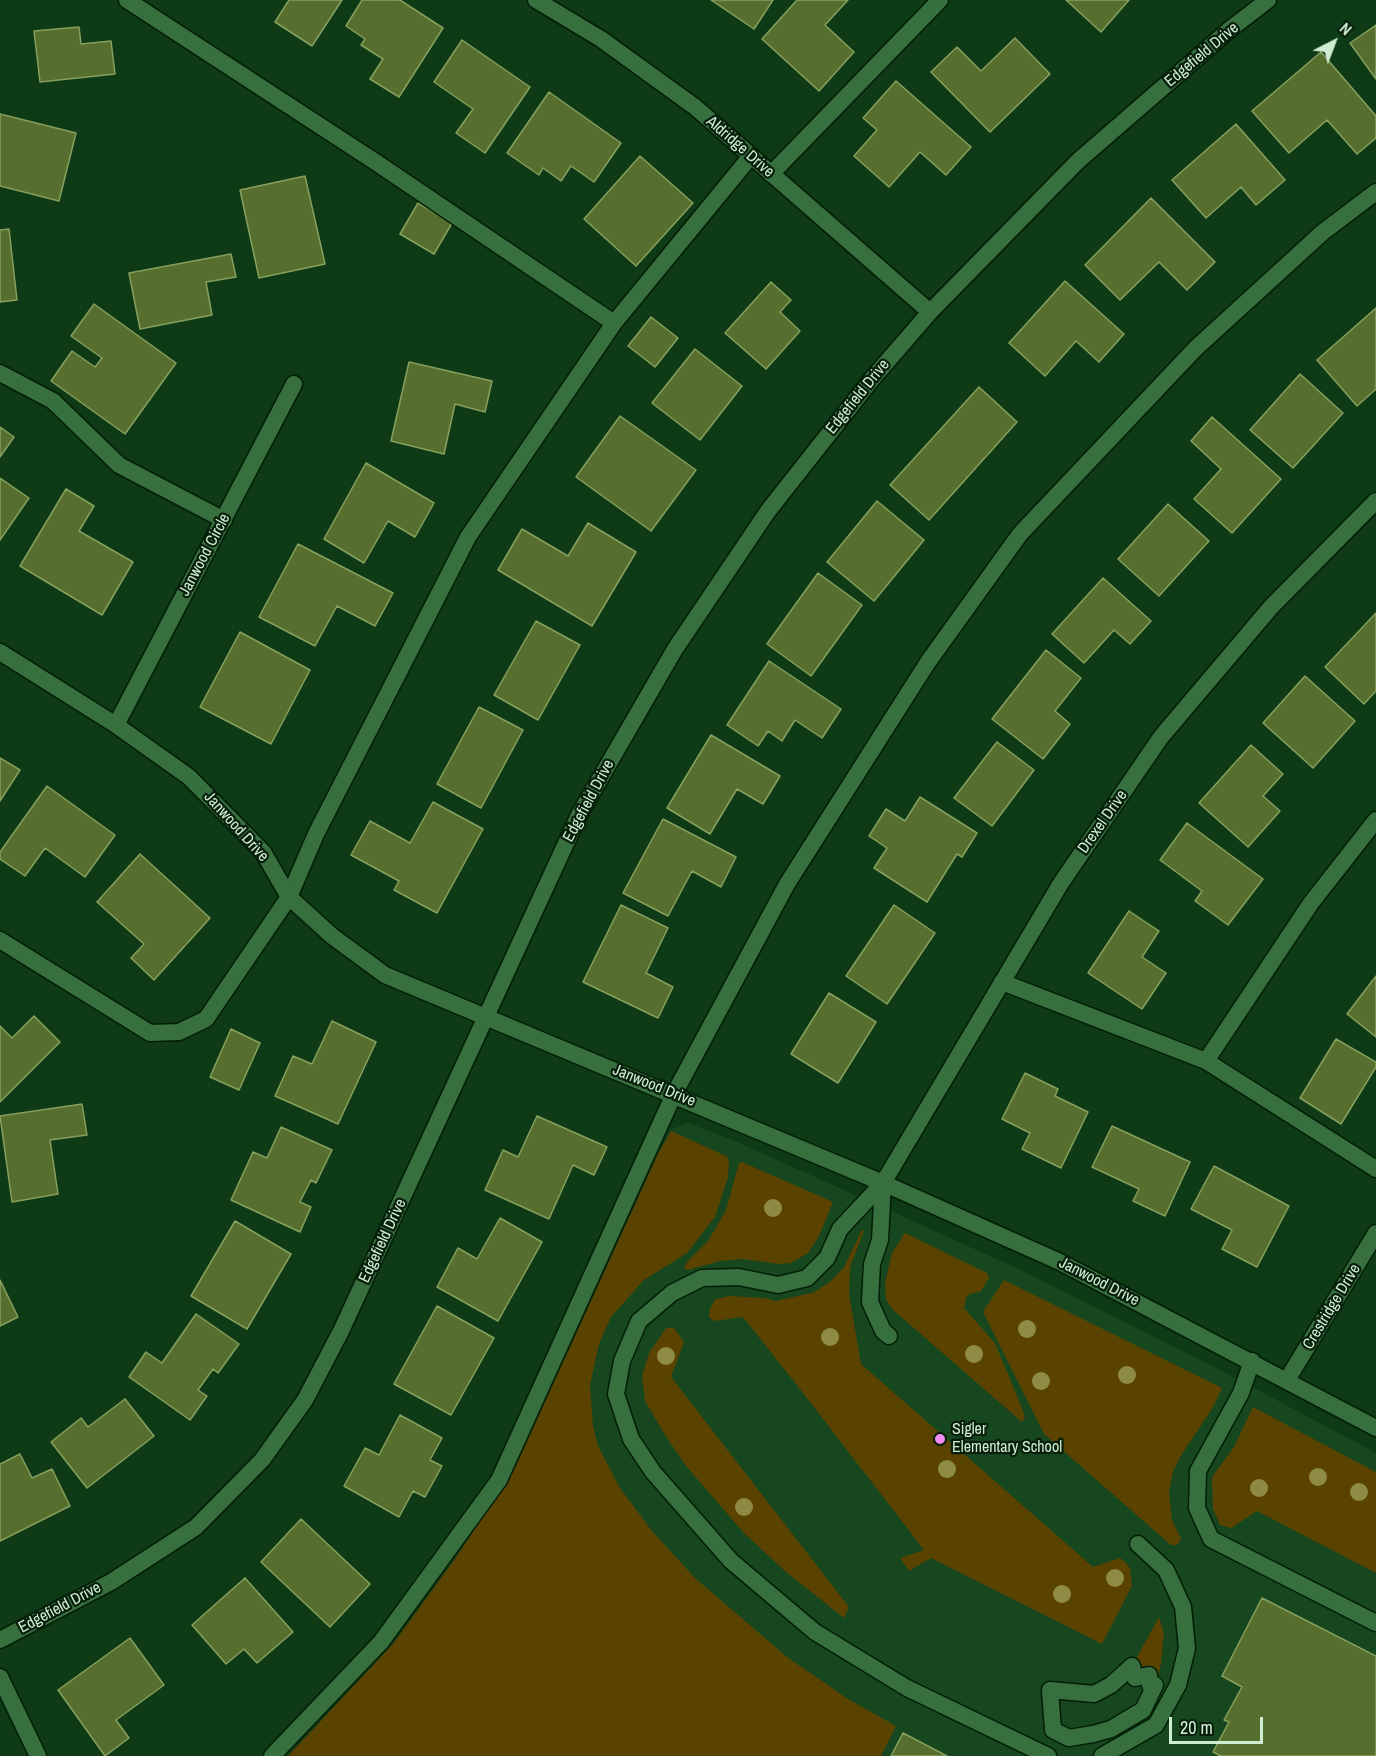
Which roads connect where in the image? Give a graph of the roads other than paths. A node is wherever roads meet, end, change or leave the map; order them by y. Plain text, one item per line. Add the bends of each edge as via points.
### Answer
1 (127, 0) edge
2 (536, 0) edge
3 (935, 2) edge
4 (1260, 2) edge
5 (751, 156) junction
6 (771, 174) junction
7 (1376, 192) edge
8 (930, 312) junction
9 (614, 323) junction
10 (0, 373) edge
11 (294, 384) dead end
12 (1376, 501) edge
13 (224, 520) junction
14 (0, 652) edge
15 (116, 725) junction
16 (1376, 820) edge
17 (289, 897) junction
18 (0, 940) edge
19 (1002, 982) junction
20 (486, 1017) junction
21 (1206, 1061) junction
22 (674, 1094) junction
23 (1376, 1169) edge
24 (883, 1183) junction
25 (1376, 1233) edge
26 (889, 1336) dead end
27 (1252, 1361) junction
28 (1287, 1380) junction
29 (1376, 1428) edge
30 (1138, 1544) dead end
31 (1376, 1623) edge
32 (0, 1640) edge
33 (1132, 1666) joint
34 (0, 1677) edge
35 (38, 1756) edge
36 (272, 1756) edge
37 (1048, 1756) edge
38 (1102, 1756) edge

1 - 9 street
2 - 5 street, Aldridge Drive via 601,39
3 - 6 street
4 - 8 street, Edgefield Drive via 1078,161
5 - 6 street, Aldridge Drive
5 - 9 street
6 - 8 street, Aldridge Drive
7 - 22 street via 1323,232 1196,348 1020,534 928,662 787,884
8 - 20 street, Edgefield Drive via 768,511 675,649 579,815
9 - 17 street via 468,537 316,834
10 - 13 street via 53,401 119,465
11 - 13 street, Janwood Circle
12 - 19 street, Drexel Drive via 1271,606 1161,737 1061,883
13 - 15 street, Janwood Circle
14 - 15 street, Janwood Drive
15 - 17 street, Janwood Drive via 189,777 263,852
16 - 21 street via 1311,903
17 - 18 street via 206,1019 179,1032 150,1033
17 - 20 street, Janwood Drive via 332,936 385,975
19 - 21 street
19 - 24 street, Drexel Drive
20 - 22 street, Janwood Drive
20 - 32 street, Edgefield Drive via 341,1331 305,1400 262,1461 196,1527 111,1582
21 - 23 street
22 - 24 street, Janwood Drive
22 - 36 street via 499,1480 381,1641
24 - 26 street via 880,1240 872,1264 870,1302
24 - 27 street, Janwood Drive via 1060,1262
24 - 37 street, Drexel Drive via 840,1230 827,1258 807,1278 778,1285 739,1277 702,1278 672,1293 639,1321 622,1361 616,1394 631,1439 653,1472 731,1561 815,1632 907,1688
25 - 28 street, Crestridge Drive
27 - 28 street, Janwood Drive
27 - 31 street via 1241,1393 1198,1471 1197,1508 1211,1539
28 - 29 street, Janwood Drive
30 - 38 street via 1166,1570 1183,1607 1187,1648 1178,1685 1156,1725
33 - 33 street via 1094,1694 1050,1690 1053,1730 1069,1738 1093,1734 1111,1729 1143,1710 1155,1685 1150,1685 1149,1675 1135,1678
34 - 35 street

